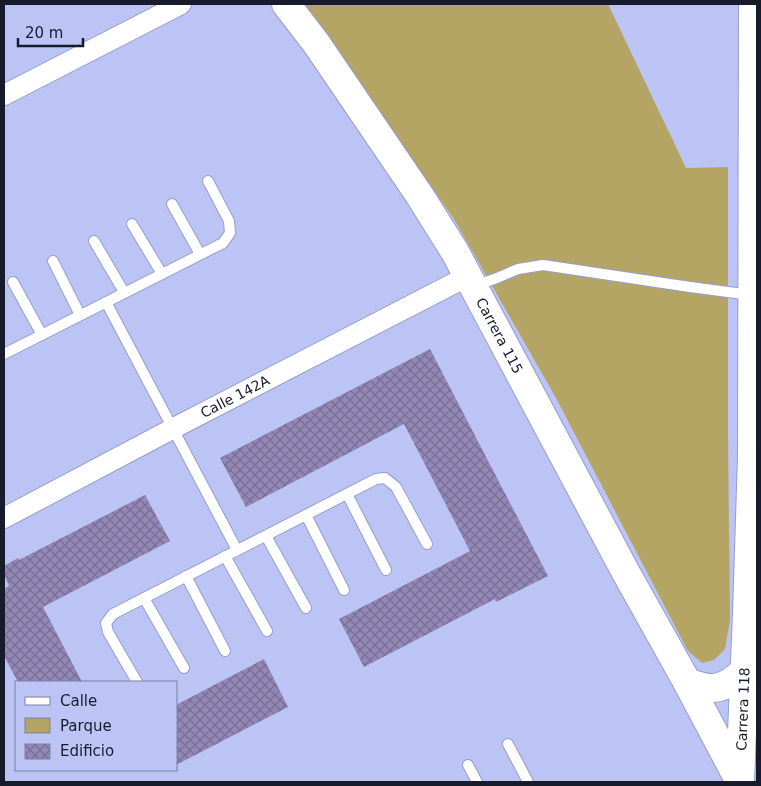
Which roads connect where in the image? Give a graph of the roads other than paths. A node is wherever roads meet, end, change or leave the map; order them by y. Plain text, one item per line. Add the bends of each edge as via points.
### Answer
1 (181, 4) edge
2 (286, 4) edge
3 (753, 4) edge
4 (4, 94) edge
5 (208, 181) dead end
6 (172, 204) dead end
7 (132, 224) dead end
8 (94, 241) dead end
9 (200, 254) junction
10 (53, 261) dead end
11 (162, 274) junction
12 (471, 281) junction
13 (13, 282) dead end
14 (124, 292) junction
15 (106, 302) junction
16 (754, 305) edge
17 (80, 315) junction
18 (42, 334) junction
19 (4, 354) edge
20 (172, 429) junction
21 (347, 494) junction
22 (306, 515) junction
23 (4, 518) edge
24 (266, 536) junction
25 (427, 544) dead end
26 (237, 550) junction
27 (225, 556) junction
28 (386, 570) dead end
29 (186, 576) junction
30 (344, 590) dead end
31 (144, 598) junction
32 (306, 608) dead end
33 (266, 631) dead end
34 (226, 651) dead end
35 (184, 668) dead end
36 (744, 671) junction
37 (136, 681) edge
38 (687, 682) junction
39 (508, 744) dead end
40 (468, 765) dead end
41 (477, 782) edge
42 (528, 782) edge
43 (740, 782) edge

1 - 4 street
2 - 12 street, Carrera 115 via 420,196
3 - 16 street, Carrera 118
5 - 9 lane via 229,221 230,233 223,243
6 - 9 lane
7 - 11 lane
8 - 14 lane
9 - 11 lane
10 - 17 lane
11 - 14 lane
12 - 16 lane via 543,265 690,288
12 - 20 street, Calle 142A
12 - 38 street, Carrera 115
13 - 18 lane
14 - 15 lane
15 - 17 lane
15 - 20 lane
16 - 36 street, Carrera 118
17 - 18 lane
18 - 19 lane
20 - 23 street, Calle 142A
20 - 26 lane
21 - 22 lane
21 - 25 lane via 376,479 385,478 396,487
21 - 28 lane
22 - 24 lane
22 - 30 lane
24 - 26 lane
24 - 32 lane
26 - 27 lane
27 - 29 lane
27 - 33 lane
29 - 31 lane
29 - 34 lane
31 - 35 lane
31 - 37 lane via 113,614 106,623
36 - 38 street via 733,682 718,688 702,688
36 - 43 street, Carrera 118
38 - 43 street, Carrera 115
39 - 42 lane
40 - 41 lane

